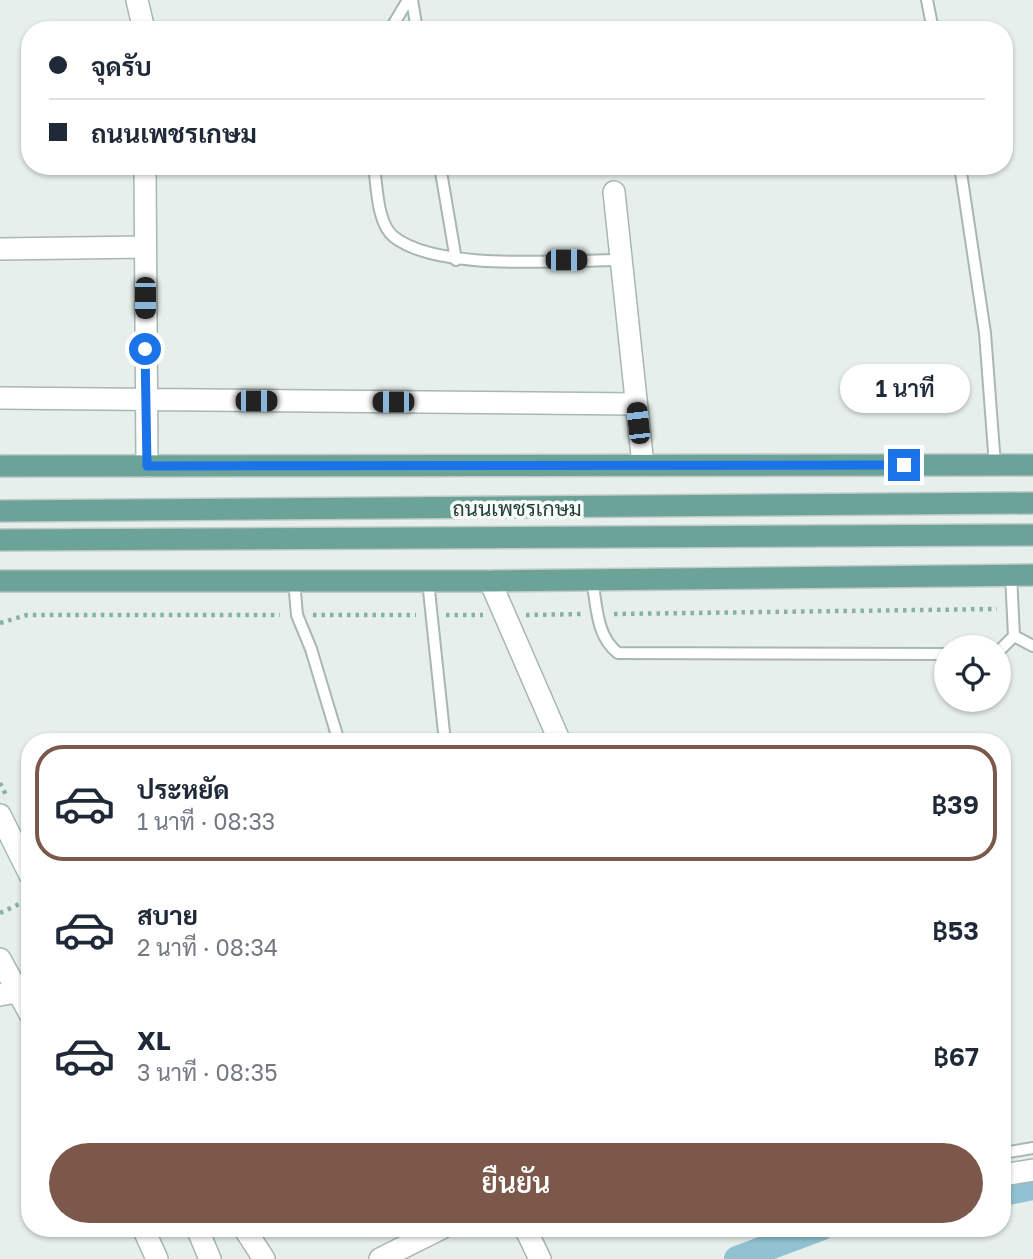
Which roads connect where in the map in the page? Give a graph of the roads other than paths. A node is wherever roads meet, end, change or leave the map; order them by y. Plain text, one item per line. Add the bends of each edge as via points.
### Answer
1 (138, 0) edge
2 (410, 0) edge
3 (927, 0) edge
4 (142, 21) edge
5 (396, 21) edge
6 (415, 21) edge
7 (931, 21) edge
8 (145, 175) edge
9 (376, 175) edge
10 (442, 175) edge
11 (961, 175) edge
12 (614, 192) dead end
13 (145, 247) junction
14 (0, 249) edge
15 (456, 260) junction
16 (620, 260) junction
17 (0, 398) edge
18 (146, 401) junction
19 (636, 404) junction
20 (643, 465) junction
21 (995, 465) junction
22 (1033, 465) edge
23 (0, 466) edge
24 (147, 466) junction
25 (1033, 503) edge
26 (0, 511) edge
27 (1033, 535) edge
28 (0, 540) edge
29 (1011, 575) junction
30 (1033, 575) edge
31 (593, 580) junction
32 (293, 581) junction
33 (428, 581) junction
34 (490, 581) junction
35 (6, 584) edge
36 (1014, 636) junction
37 (1011, 639) edge
38 (1033, 646) edge
39 (934, 654) edge
40 (336, 733) edge
41 (444, 733) edge
42 (556, 733) edge
43 (0, 815) edge
44 (21, 858) edge
45 (0, 960) edge
46 (8, 994) edge
47 (21, 1006) edge
48 (1033, 1148) edge
49 (1011, 1152) edge
50 (1033, 1170) edge
51 (1011, 1174) edge
52 (147, 1237) edge
53 (201, 1237) edge
54 (250, 1237) edge
55 (424, 1237) edge
56 (529, 1237) edge
57 (157, 1259) edge
58 (210, 1259) edge
59 (264, 1259) edge
60 (380, 1259) edge
61 (540, 1259) edge

1 - 4 street
2 - 5 lane
2 - 6 lane
3 - 7 lane
8 - 13 street
9 - 15 lane via 383,219 393,236
10 - 15 lane
11 - 21 lane via 985,333
12 - 16 street
13 - 14 street
13 - 18 street
15 - 16 lane
16 - 19 street
17 - 18 street
18 - 19 street
18 - 24 street
19 - 20 street
20 - 21 main road, ถนนเพชรเกษม
20 - 24 main road, ถนนเพชรเกษม
21 - 22 main road, ถนนเพชรเกษม
23 - 24 main road, ถนนเพชรเกษม
25 - 26 main road, ถนนเพชรเกษม
27 - 28 main road, ถนนเพชรเกษม
29 - 30 main road
29 - 31 main road
29 - 36 lane
31 - 34 main road
31 - 39 lane via 601,631 618,653
32 - 33 main road
32 - 35 main road
32 - 40 lane via 298,615
33 - 34 main road
33 - 41 lane
34 - 42 street
36 - 37 lane
36 - 38 lane
43 - 44 street
45 - 46 street
46 - 47 street
48 - 49 lane
50 - 51 street
52 - 57 street
53 - 58 street
54 - 59 street
55 - 60 street
56 - 61 street

